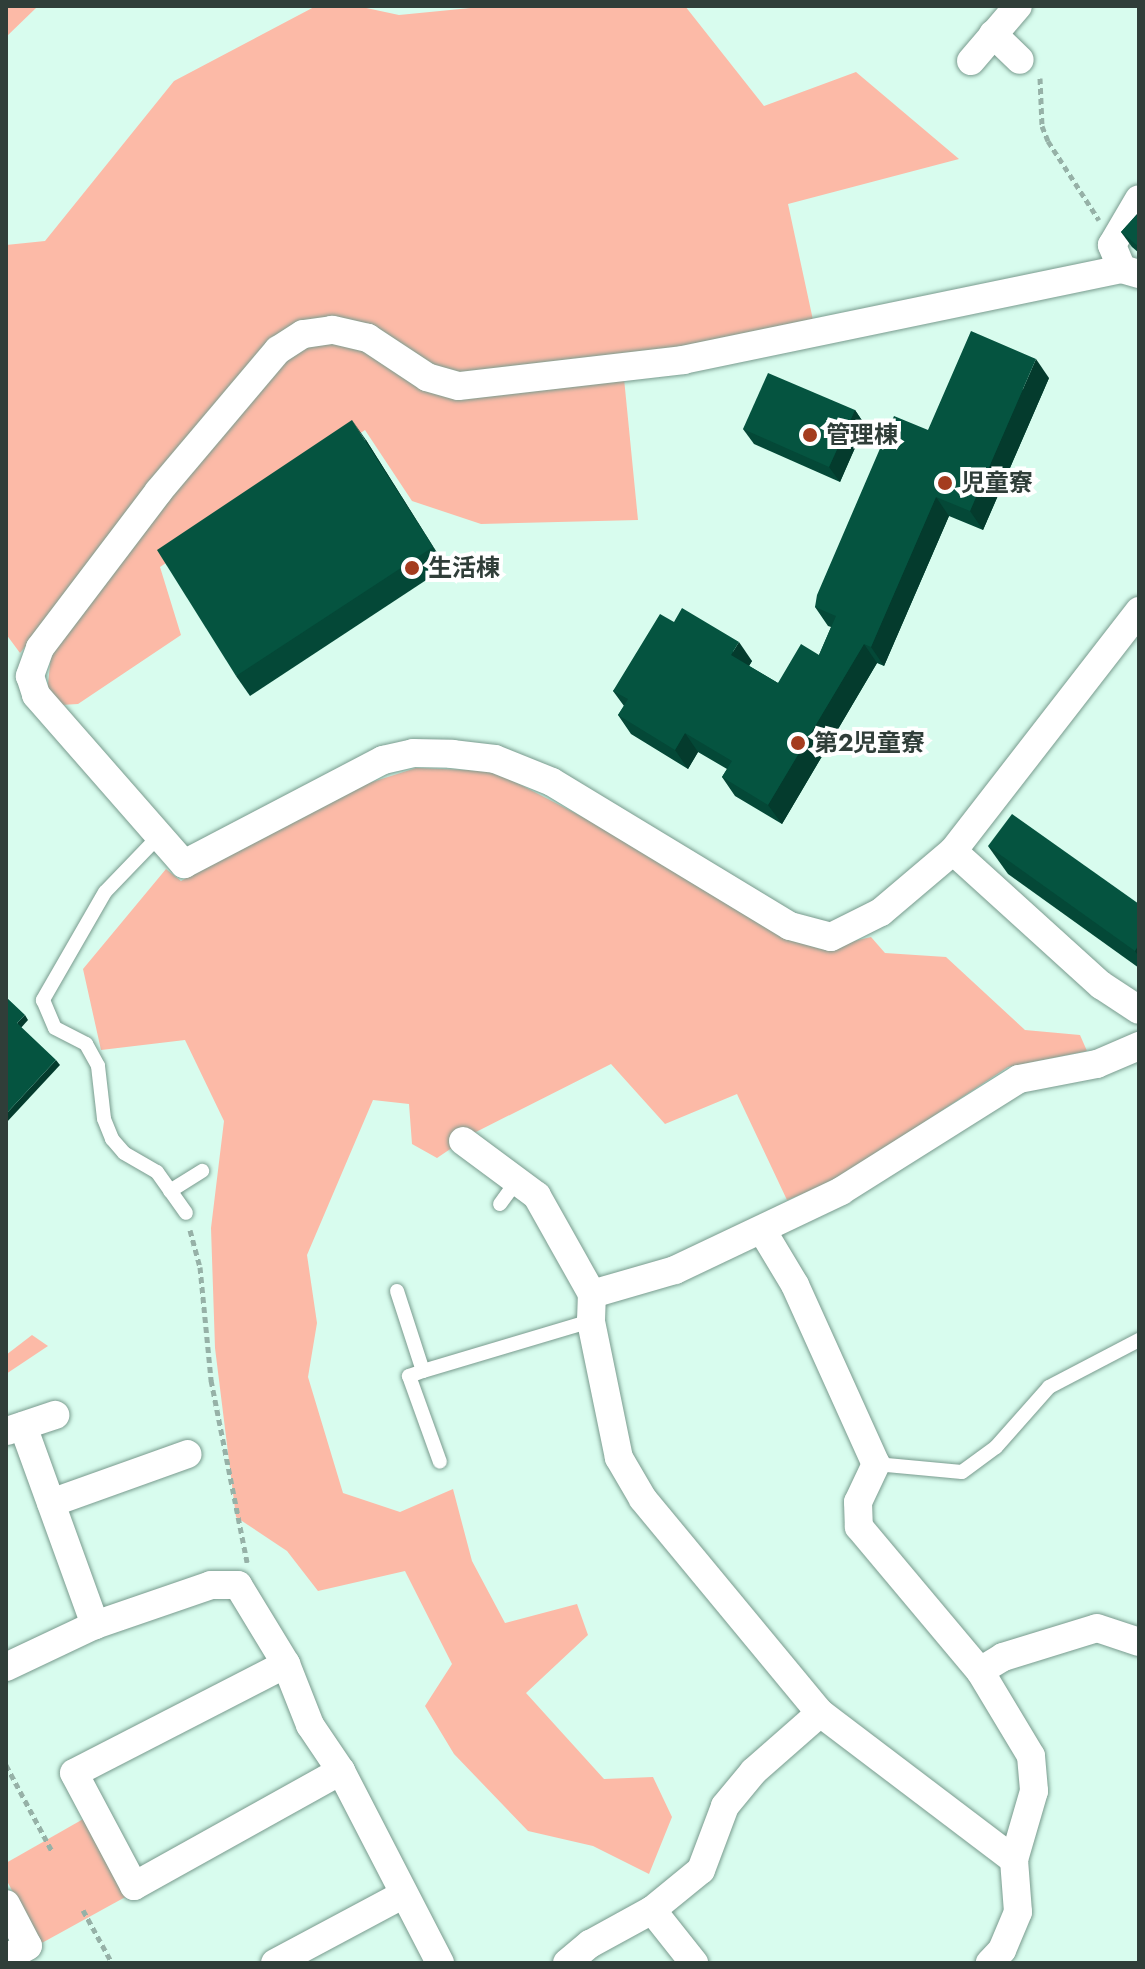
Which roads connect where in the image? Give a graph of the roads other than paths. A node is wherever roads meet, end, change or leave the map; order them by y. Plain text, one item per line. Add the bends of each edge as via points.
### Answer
1 (1018, 6) edge
2 (993, 34) junction
3 (1020, 60) dead end
4 (971, 61) dead end
5 (1139, 199) edge
6 (1130, 271) edge
7 (1139, 611) edge
8 (158, 837) junction
9 (953, 851) junction
10 (1139, 1010) edge
11 (1139, 1046) edge
12 (463, 1141) dead end
13 (202, 1171) dead end
14 (517, 1181) junction
15 (170, 1191) junction
16 (500, 1204) dead end
17 (186, 1213) road end
18 (762, 1230) junction
19 (397, 1291) dead end
20 (592, 1308) junction
21 (1139, 1340) edge
22 (423, 1371) junction
23 (55, 1415) dead end
24 (14, 1428) edge
25 (188, 1454) dead end
26 (440, 1462) dead end
27 (876, 1464) junction
28 (51, 1503) junction
29 (95, 1625) junction
30 (1139, 1642) edge
31 (286, 1664) junction
32 (6, 1667) edge
33 (980, 1671) junction
34 (820, 1713) junction
35 (341, 1771) junction
36 (1014, 1860) junction
37 (404, 1894) junction
38 (6, 1904) edge
39 (652, 1910) junction
40 (6, 1958) edge
41 (275, 1963) edge
42 (440, 1963) edge
43 (567, 1963) edge
44 (694, 1963) edge
45 (990, 1963) edge

1 - 2 street
2 - 3 street
2 - 4 street
5 - 6 street via 1112,245
6 - 8 street via 684,360 458,386 427,377 368,338 332,330 303,334 278,350 159,491 40,648 30,676 36,695
7 - 9 street
8 - 9 street via 184,864 354,774 413,753 495,759 552,782 812,935 852,931
8 - 15 lane via 105,892 43,1000 55,1028 86,1044 98,1066 104,1119 112,1139 124,1153 157,1172
9 - 10 street via 1101,985
11 - 18 street via 1097,1064 1019,1079 841,1191
12 - 14 street
13 - 15 lane
14 - 16 lane
14 - 20 street via 537,1196
15 - 17 lane
18 - 20 street
18 - 27 street via 795,1285
19 - 22 lane
20 - 22 lane
20 - 34 street via 619,1458 643,1499 744,1628
21 - 27 lane via 1049,1387 996,1447 962,1472
22 - 26 lane via 409,1376
23 - 24 street
24 - 28 street
25 - 28 street
27 - 33 street via 858,1502 859,1527
28 - 29 street
29 - 31 street via 229,1582 245,1592
29 - 32 street
30 - 33 street via 1097,1628 1003,1657
31 - 35 street via 310,1725
31 - 35 street via 74,1773 134,1886
33 - 36 street via 1031,1756 1034,1791
34 - 36 street
34 - 39 street via 754,1771 725,1806 701,1870
35 - 37 street
36 - 45 street via 1018,1912 1002,1950
37 - 41 street
37 - 42 street
38 - 40 street via 28,1946
39 - 43 street
39 - 44 street

